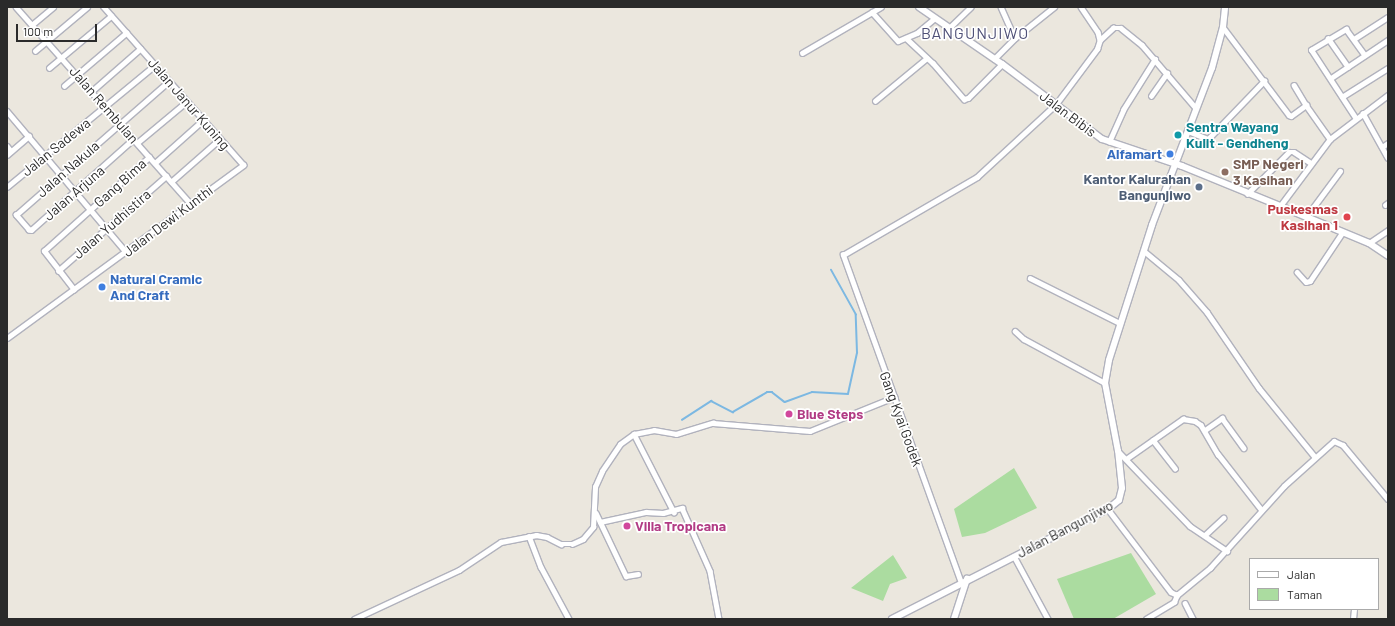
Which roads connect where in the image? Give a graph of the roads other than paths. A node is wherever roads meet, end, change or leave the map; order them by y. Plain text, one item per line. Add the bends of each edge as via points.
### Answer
1 (17, 7) edge
2 (53, 7) edge
3 (87, 7) edge
4 (103, 7) edge
5 (881, 7) edge
6 (919, 7) edge
7 (970, 7) edge
8 (1001, 7) edge
9 (1054, 7) edge
10 (1081, 7) edge
11 (1225, 7) edge
12 (872, 12) junction
13 (111, 16) junction
14 (1388, 17) edge
15 (934, 18) junction
16 (33, 24) junction
17 (949, 28) junction
18 (1223, 28) junction
19 (126, 33) junction
20 (906, 38) junction
21 (1015, 38) junction
22 (1328, 38) junction
23 (1354, 38) junction
24 (1100, 40) junction
25 (1388, 40) edge
26 (48, 41) junction
27 (140, 49) junction
28 (35, 51) dead end
29 (802, 53) dead end
30 (1365, 55) junction
31 (62, 57) junction
32 (927, 58) junction
33 (994, 59) junction
34 (1155, 59) junction
35 (1002, 64) junction
36 (155, 65) junction
37 (1348, 66) junction
38 (49, 68) dead end
39 (1388, 68) edge
40 (1167, 73) junction
41 (77, 74) junction
42 (1331, 78) junction
43 (169, 81) junction
44 (1264, 81) junction
45 (1294, 85) dead end
46 (64, 86) dead end
47 (92, 91) junction
48 (1388, 95) edge
49 (1151, 96) dead end
50 (1342, 97) junction
51 (875, 101) dead end
52 (186, 102) junction
53 (1056, 104) junction
54 (1306, 105) junction
55 (106, 107) junction
56 (1196, 108) junction
57 (7, 111) edge
58 (1363, 113) junction
59 (1356, 119) junction
60 (202, 121) junction
61 (120, 124) junction
62 (1188, 131) junction
63 (29, 136) junction
64 (220, 139) junction
65 (1330, 139) junction
66 (136, 141) junction
67 (1109, 142) junction
68 (1388, 143) edge
69 (7, 146) edge
70 (1382, 147) junction
71 (9, 153) edge
72 (45, 156) junction
73 (149, 156) junction
74 (1388, 158) edge
75 (155, 163) junction
76 (1311, 163) junction
77 (1176, 164) junction
78 (243, 165) joint
79 (1340, 171) dead end
80 (61, 175) junction
81 (166, 176) junction
82 (171, 182) junction
83 (7, 187) edge
84 (76, 192) junction
85 (1247, 194) junction
86 (191, 204) junction
87 (1280, 206) junction
88 (91, 210) junction
89 (16, 214) joint
90 (1306, 217) junction
91 (107, 229) junction
92 (1388, 230) edge
93 (1342, 233) junction
94 (1368, 244) junction
95 (1144, 251) junction
96 (126, 252) junction
97 (1388, 256) edge
98 (58, 271) junction
99 (1297, 272) dead end
100 (1030, 278) dead end
101 (74, 290) junction
102 (1120, 323) junction
103 (1015, 331) dead end
104 (7, 338) edge
105 (1105, 383) junction
106 (894, 397) junction
107 (1205, 430) junction
108 (634, 434) junction
109 (1153, 440) junction
110 (1244, 448) dead end
111 (1118, 451) junction
112 (1315, 457) junction
113 (1126, 459) junction
114 (1175, 468) dead end
115 (1388, 499) edge
116 (1108, 509) junction
117 (1262, 509) junction
118 (674, 512) junction
119 (596, 513) junction
120 (1223, 518) dead end
121 (600, 522) junction
122 (1205, 535) junction
123 (529, 536) junction
124 (1227, 551) junction
125 (1014, 556) junction
126 (638, 574) dead end
127 (964, 581) junction
128 (1177, 594) junction
129 (1186, 603) dead end
130 (354, 619) edge
131 (569, 619) edge
132 (720, 619) edge
133 (892, 619) edge
134 (954, 619) edge
135 (1048, 619) edge
136 (1146, 619) edge
137 (1192, 619) edge

1 - 16 street, Jalan Rembulan
2 - 16 street
3 - 26 street
4 - 13 street, Jalan Janur Kuning
5 - 12 street
6 - 15 main road, Jalan Bibis
7 - 17 street
8 - 21 street
9 - 21 street
10 - 24 street via 1098,32
11 - 18 main road, Jalan Bangunjiwo
12 - 20 street via 898,41
12 - 29 street
13 - 19 street, Jalan Janur Kuning
13 - 31 street
14 - 23 street
15 - 17 main road, Jalan Bibis
15 - 20 street via 917,33
16 - 26 street, Jalan Rembulan
17 - 33 main road, Jalan Bibis
18 - 44 street
18 - 56 main road, Jalan Bangunjiwo via 1212,68
19 - 27 street, Jalan Janur Kuning
19 - 41 street
20 - 32 street
21 - 33 street
22 - 23 street via 1346,29
22 - 37 street
22 - 42 street via 1311,50
23 - 30 street
24 - 34 street via 1109,30 1117,27
24 - 53 street via 1097,49
25 - 30 street
26 - 28 street
26 - 31 street, Jalan Rembulan
27 - 36 street, Jalan Janur Kuning
27 - 47 street
30 - 37 street
31 - 38 street
31 - 41 street, Jalan Rembulan
32 - 35 street via 964,99
32 - 51 street
33 - 35 main road, Jalan Bibis
34 - 40 street
34 - 67 street via 1123,110
35 - 53 main road, Jalan Bibis
36 - 43 street, Jalan Janur Kuning
36 - 55 street, Jalan Sadewa
37 - 42 street
39 - 50 street
40 - 49 street
40 - 56 street
41 - 46 street
41 - 47 street, Jalan Rembulan
42 - 50 street
43 - 52 street, Jalan Janur Kuning
43 - 61 street, Jalan Nakula
44 - 54 street via 1290,115
44 - 62 street via 1208,139
45 - 54 street
47 - 55 street, Jalan Rembulan
48 - 58 street
50 - 59 street
52 - 60 street, Jalan Janur Kuning
52 - 66 street, Jalan Arjuna
53 - 67 main road, Jalan Bibis
53 - 106 street, Gang Kyai Godek via 976,177 843,255
54 - 65 street
55 - 61 street, Jalan Rembulan
55 - 72 street, Jalan Sadewa
56 - 62 main road, Jalan Bangunjiwo
57 - 63 street
58 - 59 street
58 - 70 street
59 - 65 street
60 - 64 street, Jalan Janur Kuning
60 - 75 street
61 - 66 street, Jalan Rembulan
61 - 80 street, Jalan Nakula
62 - 77 main road, Jalan Bangunjiwo
63 - 71 street
63 - 72 street
64 - 78 street, Jalan Janur Kuning
64 - 82 street
65 - 76 street
66 - 73 street, Jalan Rembulan
66 - 84 street, Jalan Arjuna
67 - 77 main road, Jalan Bibis
68 - 70 street
69 - 71 street
70 - 74 street
72 - 80 street
72 - 83 street, Jalan Sadewa
73 - 75 street, Jalan Rembulan
73 - 88 street, Gang Bima
75 - 81 street, Jalan Rembulan
76 - 85 street via 1294,152 1289,152
76 - 87 street
77 - 85 main road, Jalan Bibis
77 - 95 main road, Jalan Bangunjiwo
78 - 86 street, Jalan Dewi Kunthi
79 - 90 street
80 - 84 street
80 - 89 street, Jalan Nakula
81 - 82 street, Jalan Rembulan
81 - 91 street, Jalan Yudhistira
82 - 86 street, Jalan Rembulan
84 - 88 street
84 - 89 street, Jalan Arjuna via 31,230
85 - 87 main road, Jalan Bibis
86 - 96 street, Jalan Dewi Kunthi
87 - 90 main road, Jalan Bibis
88 - 91 street
88 - 98 street, Gang Bima via 43,252
90 - 93 main road, Jalan Bibis
91 - 96 street
91 - 98 street, Jalan Yudhistira
92 - 94 street
93 - 94 main road, Jalan Bibis
93 - 99 street via 1310,281 1306,282
94 - 97 main road, Jalan Bibis
95 - 102 main road, Jalan Bangunjiwo
95 - 112 street via 1179,280 1207,312 1254,381
96 - 101 street, Jalan Dewi Kunthi
98 - 101 street
100 - 102 street
101 - 104 street, Jalan Dewi Kunthi
102 - 105 main road, Jalan Bangunjiwo
103 - 105 street via 1024,339
105 - 111 main road, Jalan Bangunjiwo
106 - 108 street via 810,431 713,423 676,434 654,430
106 - 127 street, Gang Kyai Godek
107 - 109 street via 1199,422 1183,419
107 - 110 street via 1222,418
107 - 117 street via 1218,454
108 - 118 street
108 - 119 street via 620,444 602,471 595,487
109 - 113 street
109 - 114 street
111 - 113 street
111 - 116 main road, Jalan Bangunjiwo via 1121,496 1116,504
112 - 115 street via 1334,441 1340,443
112 - 117 street
113 - 122 street via 1190,526
116 - 125 main road, Jalan Bangunjiwo
116 - 128 street via 1171,592
117 - 124 street
118 - 121 street via 646,512
118 - 132 street via 682,508 701,550 710,571
119 - 121 street
119 - 123 street via 590,535 572,544 562,544 547,537
120 - 122 street
121 - 126 street via 626,576
122 - 124 street
123 - 130 street via 501,542 459,570
123 - 131 street via 541,567
124 - 128 street
125 - 127 main road, Jalan Bangunjiwo
125 - 135 street
127 - 133 main road, Jalan Bangunjiwo
127 - 134 street
128 - 136 street via 1174,602
129 - 137 street

